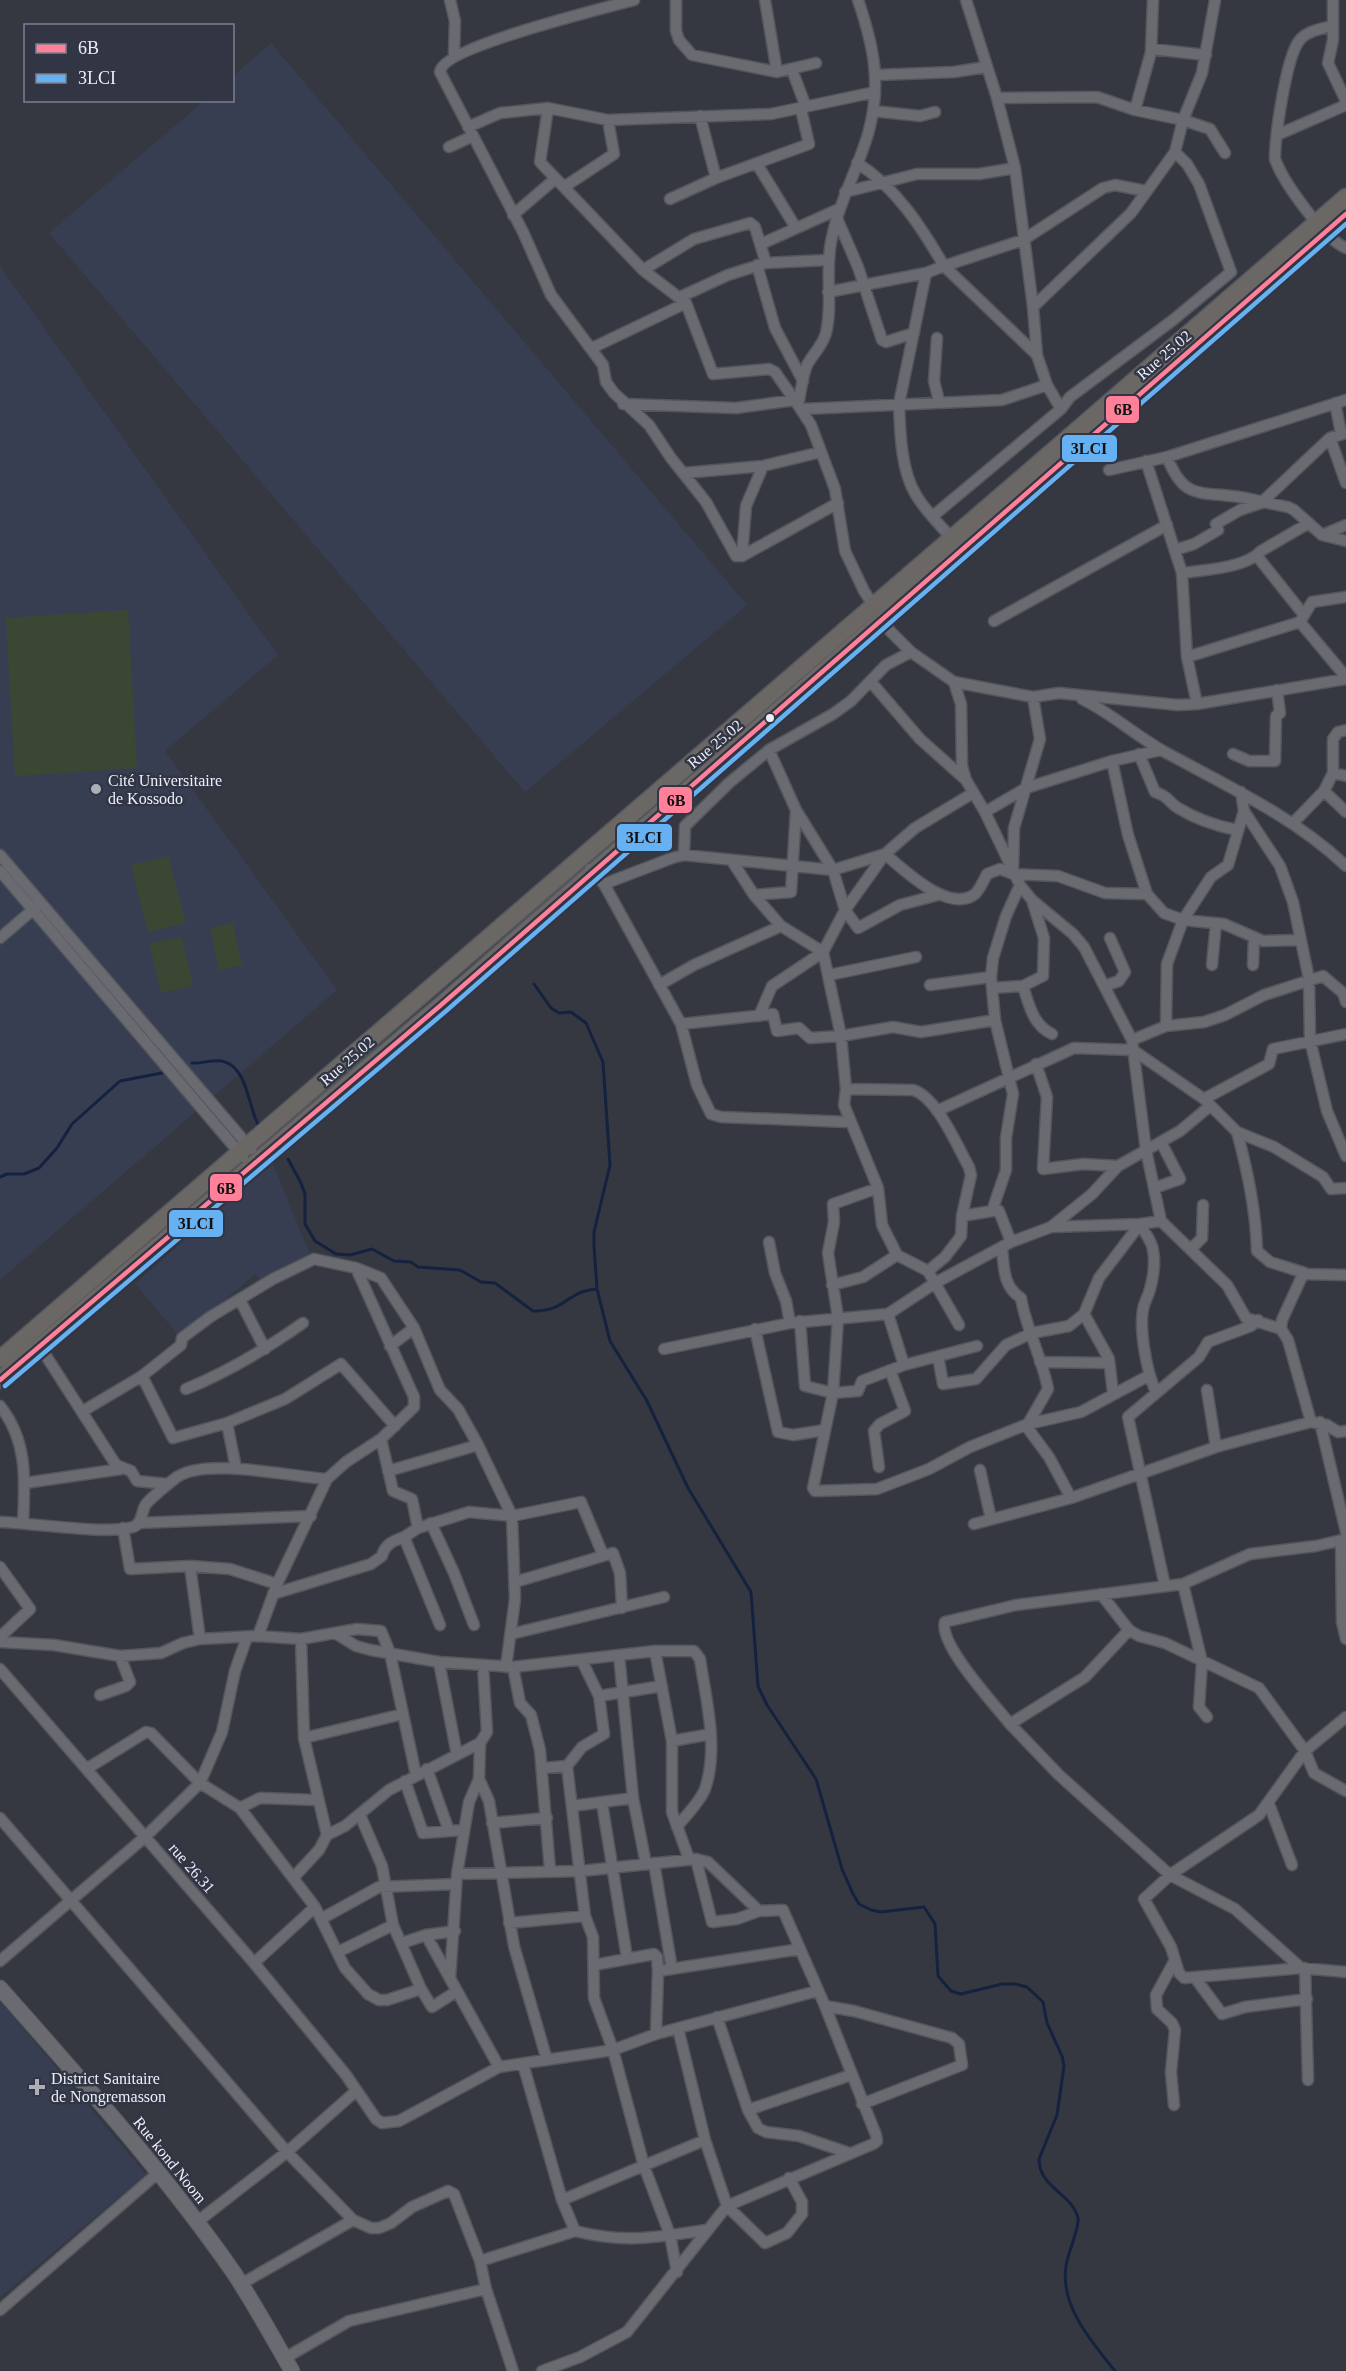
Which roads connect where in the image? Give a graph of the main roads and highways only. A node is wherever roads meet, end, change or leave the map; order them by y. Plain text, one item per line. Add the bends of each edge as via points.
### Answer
1 (1346, 197) edge
2 (1346, 214) edge
3 (1322, 227) junction
4 (878, 613) junction
5 (249, 1156) junction
6 (0, 1359) edge
7 (0, 1380) edge

1 - 3 main road
2 - 3 main road
3 - 4 main road
4 - 5 main road, Rue 25.02 via 581,857
4 - 5 main road via 598,879
5 - 6 main road, Rue 25.02
5 - 7 main road via 41,1348

